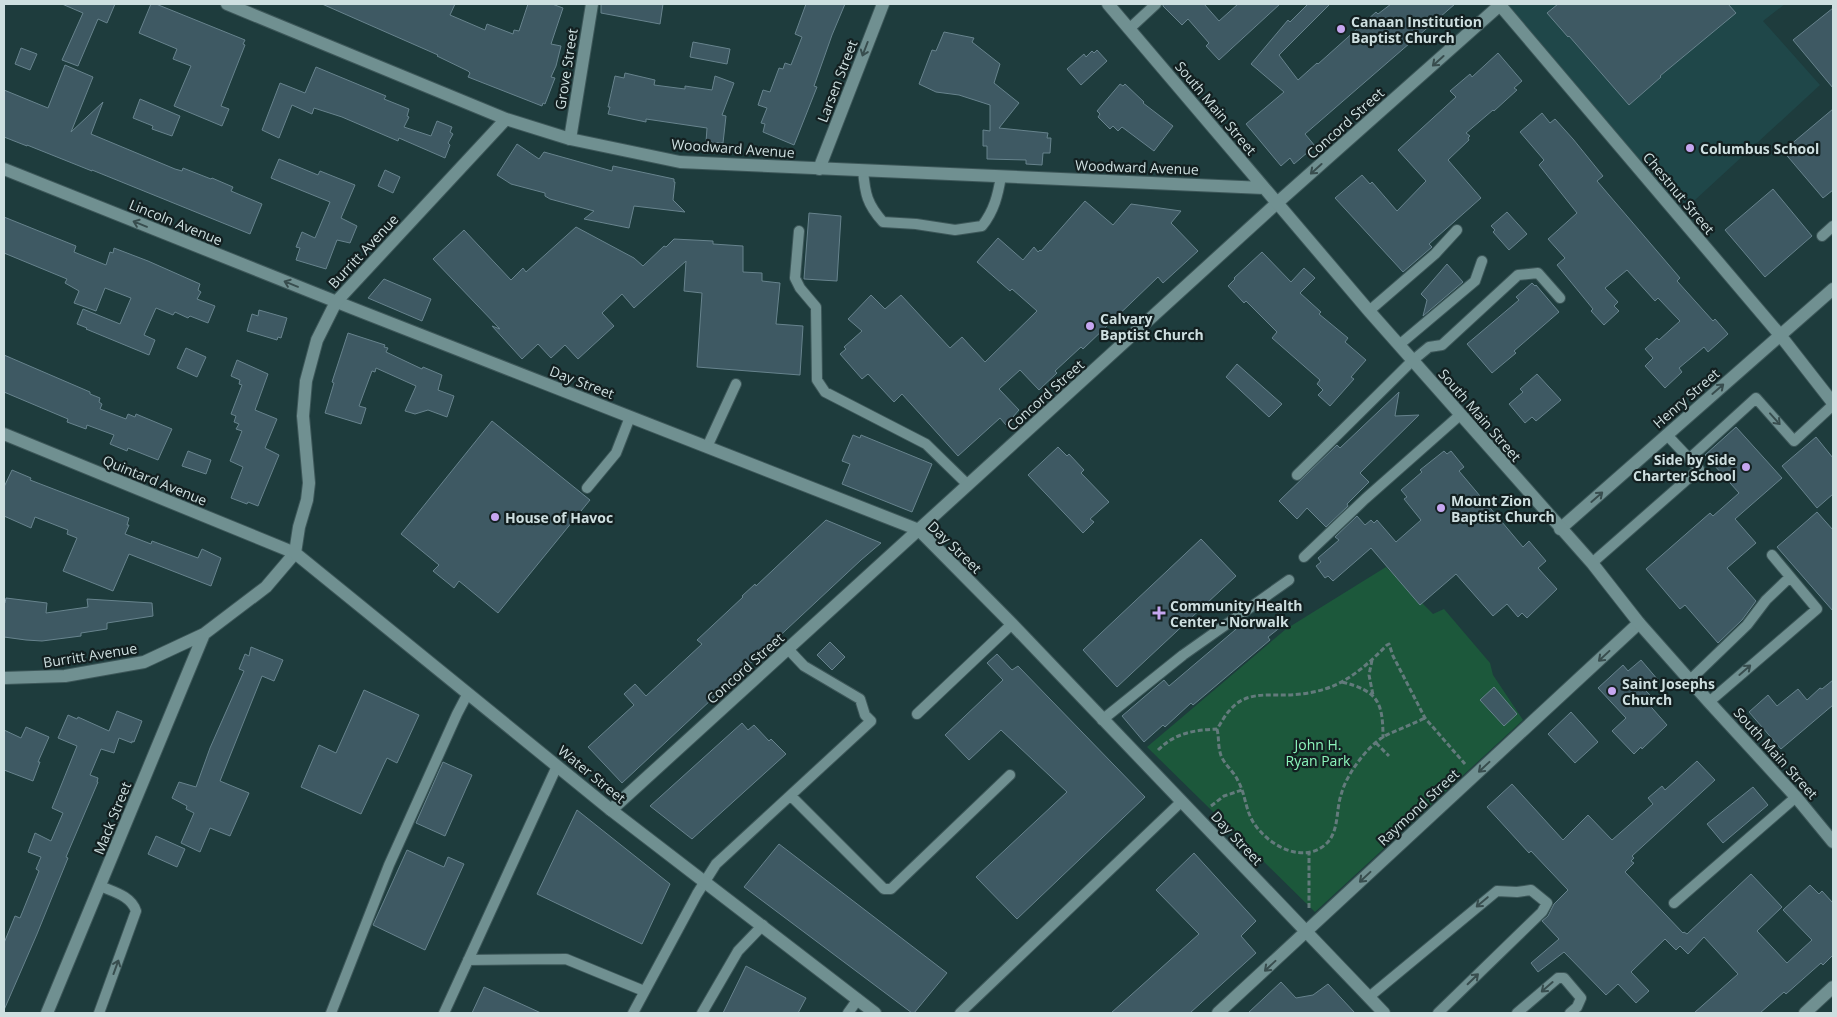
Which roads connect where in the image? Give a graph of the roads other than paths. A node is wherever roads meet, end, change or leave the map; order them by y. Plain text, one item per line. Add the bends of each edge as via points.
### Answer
1 (228, 4) edge
2 (592, 4) edge
3 (883, 4) edge
4 (1108, 4) edge
5 (1156, 4) edge
6 (1500, 4) edge
7 (1129, 29) junction
8 (506, 119) junction
9 (570, 139) junction
10 (4, 169) edge
11 (819, 169) junction
12 (863, 170) junction
13 (1001, 176) junction
14 (1264, 188) junction
15 (1278, 203) junction
16 (1833, 226) edge
17 (1457, 230) dead end
18 (799, 231) dead end
19 (1822, 236) dead end
20 (1482, 261) dead end
21 (1833, 289) edge
22 (1560, 298) dead end
23 (336, 302) junction
24 (1369, 311) junction
25 (1780, 335) junction
26 (1399, 345) junction
27 (1412, 361) junction
28 (736, 384) dead end
29 (1833, 404) edge
30 (1460, 415) junction
31 (630, 417) junction
32 (4, 434) edge
33 (1667, 435) junction
34 (707, 447) junction
35 (1689, 459) junction
36 (1297, 475) dead end
37 (968, 484) junction
38 (586, 488) dead end
39 (1560, 529) junction
40 (919, 530) junction
41 (295, 553) junction
42 (1772, 555) dead end
43 (1304, 558) dead end
44 (1592, 563) junction
45 (1790, 577) junction
46 (1289, 580) dead end
47 (1640, 623) junction
48 (1012, 624) junction
49 (204, 634) junction
50 (788, 649) junction
51 (4, 678) edge
52 (1690, 680) junction
53 (468, 693) junction
54 (1709, 702) junction
55 (917, 714) dead end
56 (1102, 720) junction
57 (557, 766) junction
58 (1010, 775) dead end
59 (791, 796) junction
60 (1796, 797) junction
61 (1181, 802) junction
62 (612, 810) junction
63 (1833, 842) edge
64 (704, 880) junction
65 (100, 886) junction
66 (1674, 903) dead end
67 (763, 925) junction
68 (1306, 933) junction
69 (468, 960) junction
70 (1833, 987) edge
71 (644, 991) junction
72 (1369, 997) junction
73 (858, 999) junction
74 (47, 1013) edge
75 (99, 1013) edge
76 (331, 1013) edge
77 (444, 1013) edge
78 (634, 1013) edge
79 (702, 1013) edge
80 (848, 1013) edge
81 (875, 1013) edge
82 (961, 1013) edge
83 (1218, 1013) edge
84 (1384, 1013) edge
85 (1438, 1013) edge
86 (1517, 1013) edge
87 (1570, 1013) edge
88 (1805, 1013) edge

1 - 8 street, Woodward Avenue
2 - 9 street, Grove Street
3 -> 11 street, Larsen Street
4 - 7 street, South Main Street
5 - 7 lane
6 -> 15 street, Concord Street
6 - 25 street, Chestnut Street
7 - 14 street, South Main Street
8 - 9 street, Woodward Avenue
8 - 23 street, Burritt Avenue
9 - 11 street, Woodward Avenue via 680,162
23 -> 10 street, Lincoln Avenue
11 - 12 street, Woodward Avenue
12 - 13 street, Woodward Avenue
12 - 13 lane via 865,194 872,210 883,222 955,230 982,226 991,214
13 - 14 street, Woodward Avenue
14 - 15 street, South Main Street
15 - 24 street, South Main Street
15 - 37 street, Concord Street
16 - 19 lane
17 - 24 lane via 1435,254
18 - 37 lane via 795,278 816,307 817,380 825,392 926,444
20 - 26 lane via 1475,281
21 - 25 street, Henry Street
22 - 27 lane via 1538,273 1518,275 1442,345 1428,347
23 - 31 street, Day Street
23 - 41 street, Burritt Avenue via 317,340 306,381 303,416 309,483
24 - 26 street, South Main Street
25 - 29 street, Chestnut Street
33 -> 25 street, Henry Street
26 - 27 street, South Main Street
27 - 30 street, South Main Street
27 - 36 lane
28 - 34 lane
35 -> 29 lane via 1756,398 1794,441
30 - 39 street, South Main Street
30 - 43 lane
31 - 34 street, Day Street
31 - 38 lane via 616,453
32 - 41 street, Quintard Avenue
33 - 35 lane
39 -> 33 street, Henry Street
34 - 40 street, Day Street
35 - 44 lane via 1699,469
37 - 40 street, Concord Street
39 - 44 street, South Main Street
40 - 48 street, Day Street
40 - 50 street, Concord Street
41 - 49 street, Burritt Avenue via 266,587
41 - 53 street, Water Street
42 - 45 lane
44 - 47 street, South Main Street
45 - 52 lane via 1766,600 1747,625
54 -> 45 lane via 1816,609
46 - 56 lane via 1183,655
47 - 52 street, South Main Street
47 -> 68 street, Raymond Street
48 - 55 lane
48 - 56 street, Day Street
49 - 51 street, Burritt Avenue via 144,662 65,676
49 - 65 street, Mack Street
50 - 59 lane via 804,666 860,700 865,715 871,721
50 - 62 street, Concord Street
52 - 54 street, South Main Street
53 - 57 street, Water Street
53 - 76 lane via 389,865
54 - 60 street, South Main Street
56 - 61 street, Day Street
57 - 62 street, Water Street
57 - 69 lane
58 - 59 lane via 891,889 884,889
59 - 64 lane via 720,860
60 - 63 street, South Main Street
60 - 66 lane
61 - 68 street, Day Street
61 - 82 lane
62 - 64 street, Water Street
64 - 67 street, Water Street
64 - 71 lane
65 - 74 street, Mack Street
75 -> 65 lane via 136,911 129,900
67 - 73 street, Water Street
67 - 79 lane via 738,951
68 - 72 street, Day Street
68 -> 83 street, Raymond Street
69 - 71 lane via 566,959
69 - 77 lane
70 - 88 street
71 - 78 lane
72 - 84 street, Day Street
85 -> 72 lane via 1542,912 1547,904 1531,890 1496,891
73 - 80 lane
73 - 81 street, Water Street
87 -> 86 lane via 1581,998 1564,978 1558,978

